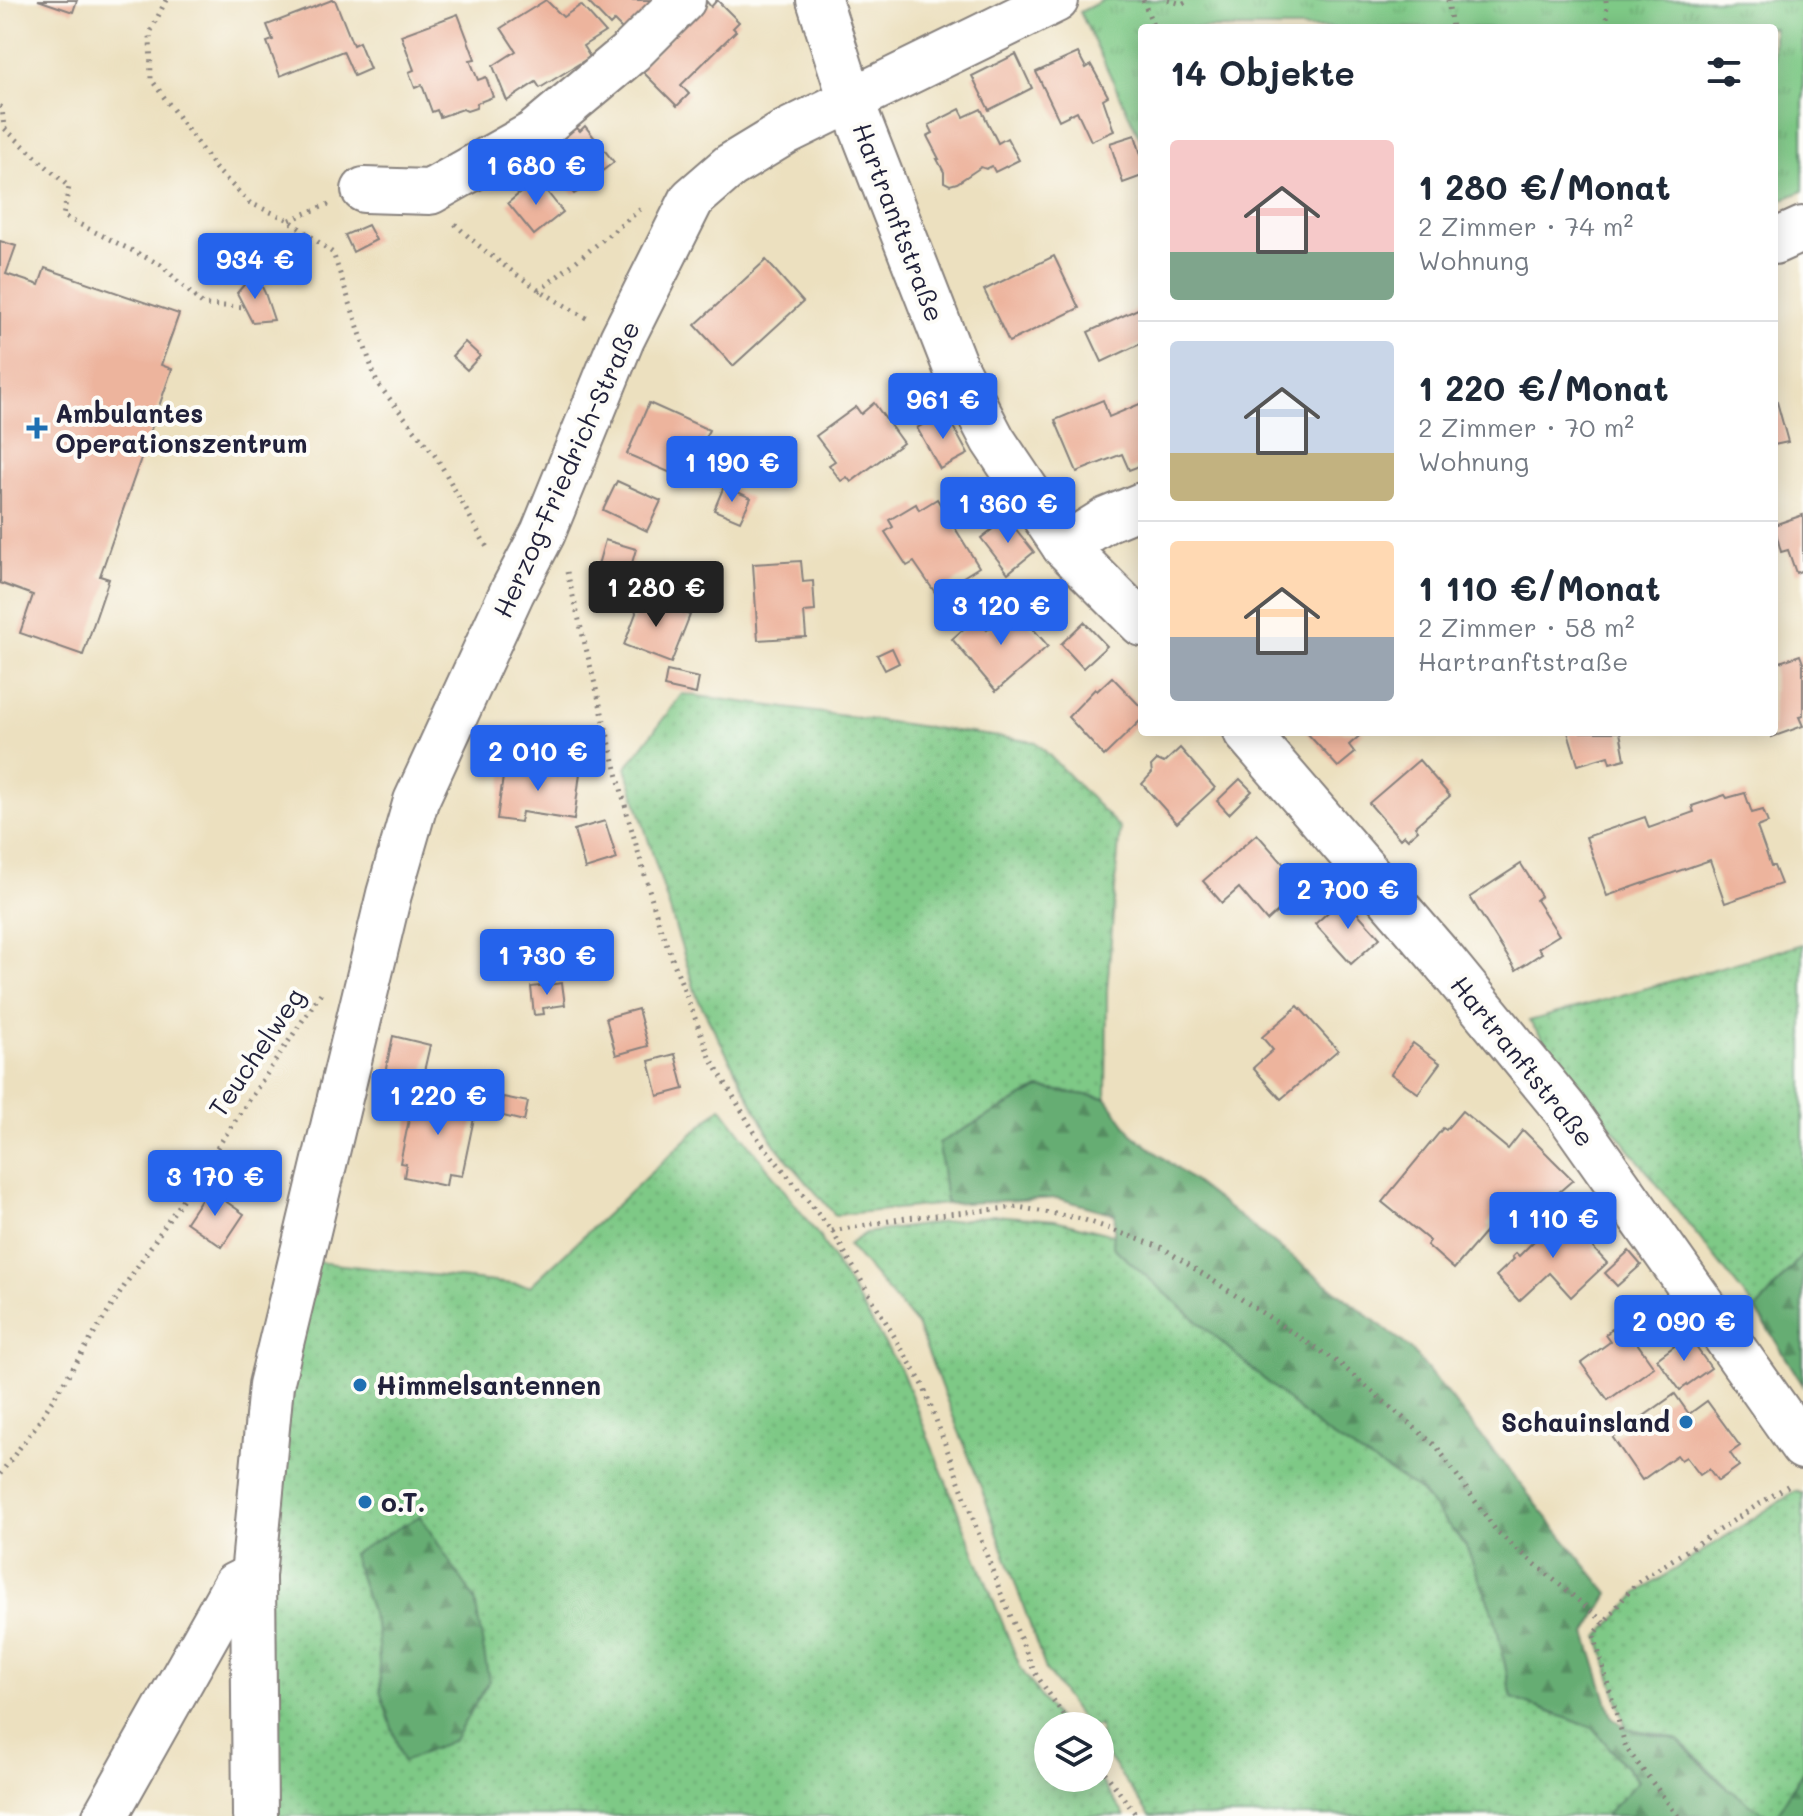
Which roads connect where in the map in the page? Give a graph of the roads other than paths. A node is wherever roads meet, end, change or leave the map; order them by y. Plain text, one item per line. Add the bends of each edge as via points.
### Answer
1 (683, 0) edge
2 (819, 0) edge
3 (1056, 0) edge
4 (851, 100) junction
5 (364, 190) dead end
6 (1803, 229) edge
7 (1778, 240) edge
8 (1138, 507) edge
9 (1064, 546) junction
10 (1138, 620) edge
11 (1249, 736) edge
12 (1803, 1447) edge
13 (253, 1576) junction
14 (105, 1816) edge
15 (255, 1816) edge

1 - 5 street via 632,51 533,134 430,192
2 - 4 street, Hartranftstraße
3 - 4 street, Herzog-Friedrich-Straße
4 - 9 street, Hartranftstraße via 956,369 993,440
4 - 13 street, Herzog-Friedrich-Straße via 730,166 692,199 622,339 543,533 416,801 271,1385
6 - 7 street
8 - 9 street
9 - 10 street, Hartranftstraße
11 - 12 street, Hartranftstraße via 1564,1108
13 - 14 street via 235,1585
13 - 15 street, Herzog-Friedrich-Straße

